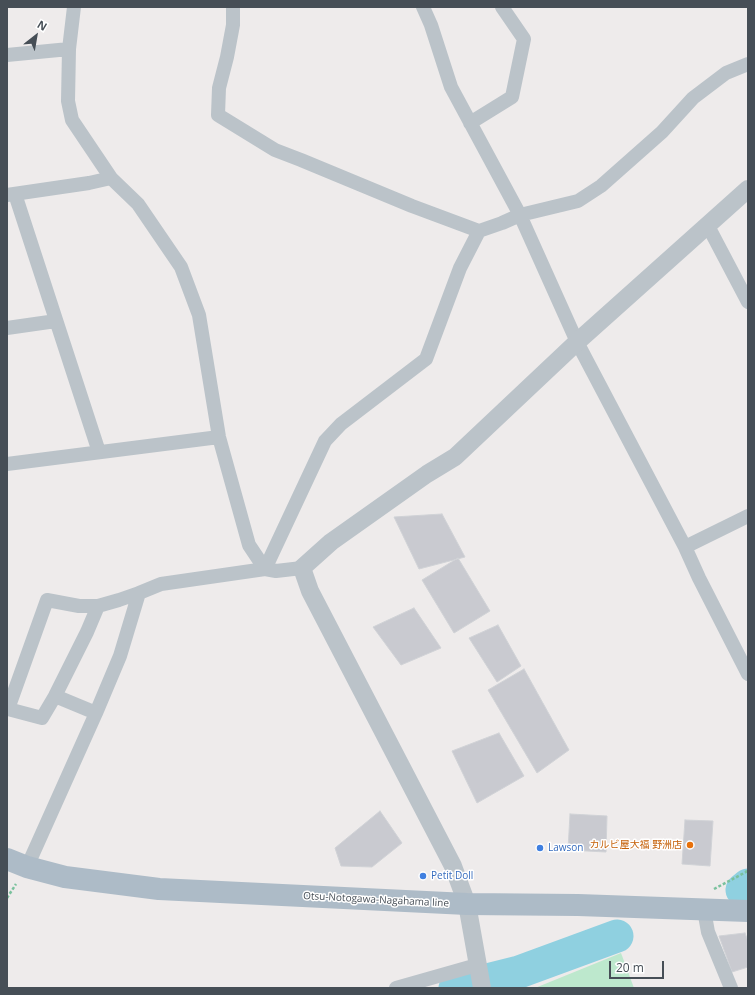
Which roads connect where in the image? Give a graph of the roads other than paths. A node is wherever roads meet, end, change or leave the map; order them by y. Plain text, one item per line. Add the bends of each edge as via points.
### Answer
1 (74, 7) edge
2 (233, 7) edge
3 (423, 7) edge
4 (502, 7) edge
5 (69, 49) junction
6 (7, 55) edge
7 (748, 64) edge
8 (470, 123) junction
9 (111, 178) junction
10 (748, 189) edge
11 (11, 194) edge
12 (520, 214) junction
13 (708, 226) junction
14 (479, 231) junction
15 (748, 302) edge
16 (56, 321) junction
17 (7, 328) edge
18 (577, 342) junction
19 (219, 437) junction
20 (99, 452) junction
21 (7, 464) edge
22 (748, 516) edge
23 (685, 547) junction
24 (302, 568) junction
25 (265, 569) junction
26 (139, 593) junction
27 (98, 606) junction
28 (748, 674) edge
29 (55, 696) junction
30 (8, 709) edge
31 (96, 713) junction
32 (7, 859) edge
33 (27, 867) junction
34 (707, 901) junction
35 (467, 904) junction
36 (748, 911) edge
37 (478, 966) junction
38 (396, 988) edge
39 (482, 988) edge
40 (731, 988) edge

1 - 5 street
2 - 14 street via 233,25 219,88 218,114 275,150
3 - 8 street via 451,87
4 - 8 street via 524,39 512,97
5 - 6 street
5 - 9 street via 68,101 72,120
7 - 12 street via 726,73 693,98 662,132 601,186 578,201
8 - 12 street
9 - 11 street
9 - 19 street via 138,204 181,267 199,315
10 - 13 street
11 - 16 street
12 - 14 street
12 - 18 street
13 - 15 street
13 - 18 street
14 - 25 street via 460,268 426,359 341,424 325,441
16 - 17 street
16 - 20 street
18 - 23 street
18 - 24 street via 455,457 331,542
19 - 20 street
19 - 25 street via 249,545
20 - 21 street
22 - 23 street
23 - 28 street
24 - 25 street via 276,571
24 - 35 street via 310,591 453,866
25 - 26 street via 161,584
26 - 27 street
26 - 31 street via 120,656
27 - 29 street
27 - 30 street via 79,606 47,600
29 - 30 street via 42,718
29 - 31 street
31 - 33 street
32 - 33 main road, Otsu-Notogawa-Nagahama line
33 - 35 main road, Otsu-Notogawa-Nagahama line via 65,877 159,889
34 - 35 main road, Otsu-Notogawa-Nagahama line via 578,905
34 - 36 main road, Otsu-Notogawa-Nagahama line
34 - 40 street via 708,932
35 - 37 street
37 - 38 street
37 - 39 street

